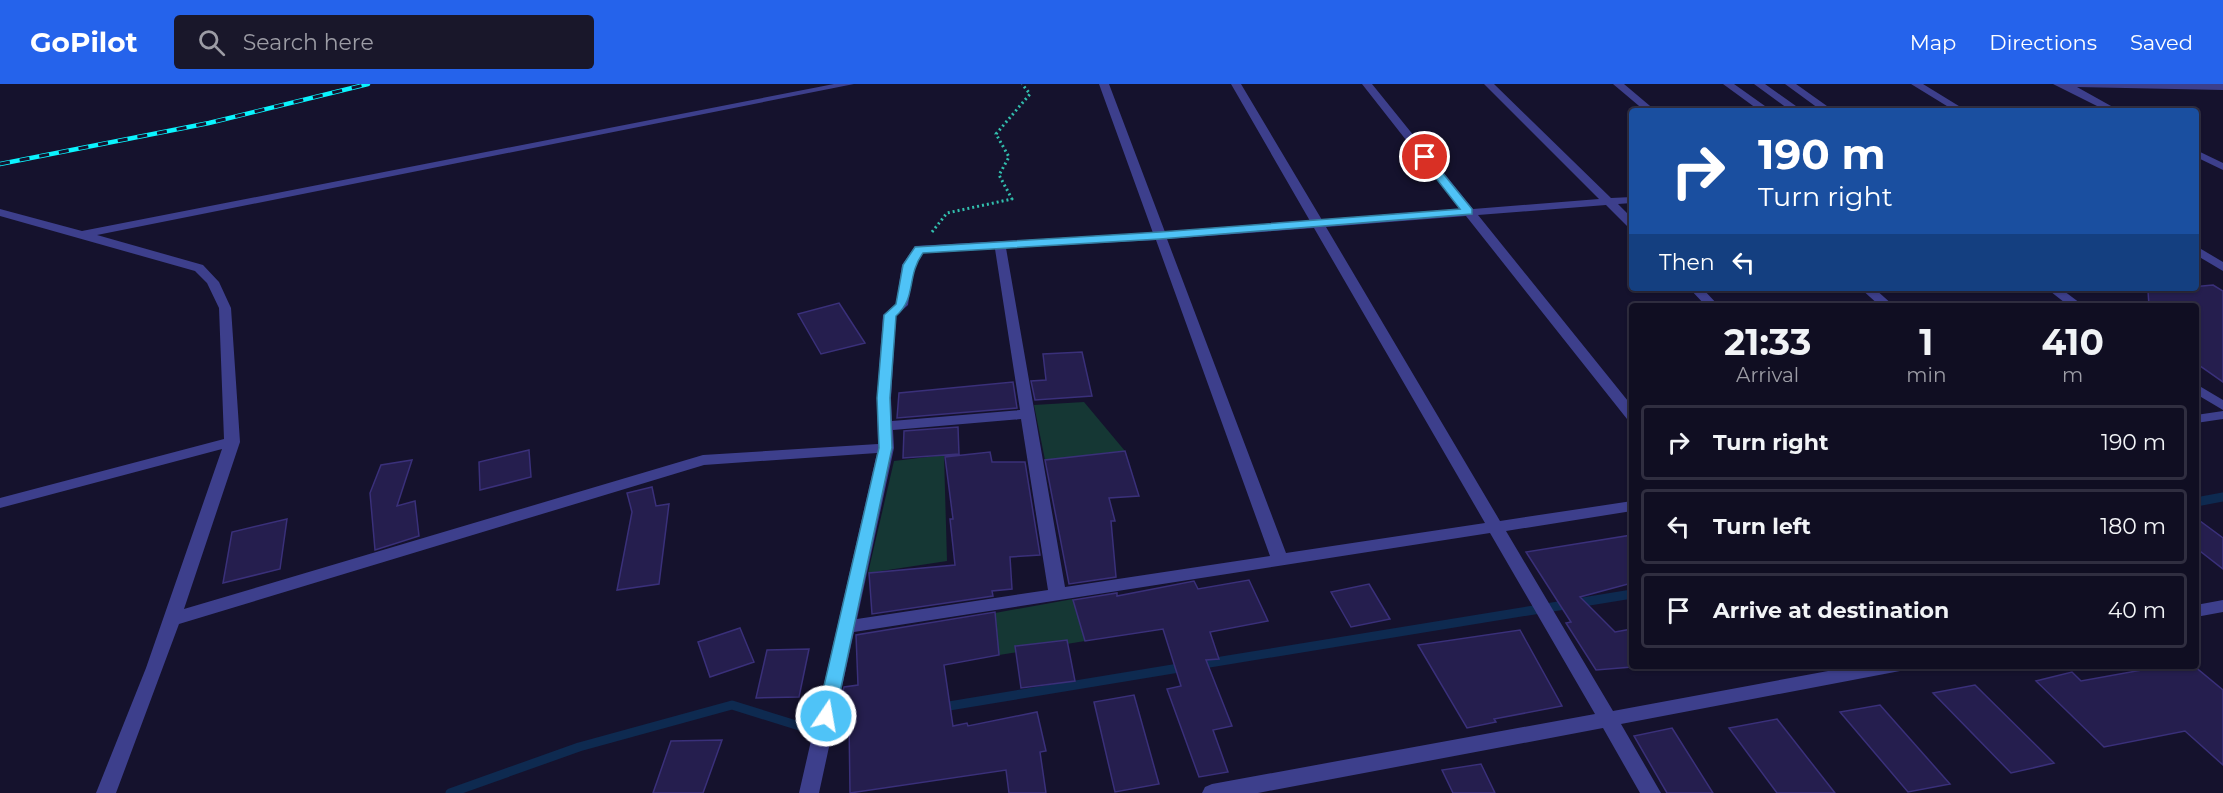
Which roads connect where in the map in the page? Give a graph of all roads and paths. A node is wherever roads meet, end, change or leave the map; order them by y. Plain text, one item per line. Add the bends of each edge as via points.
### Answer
1 (849, 84) edge
2 (1022, 84) edge
3 (1104, 84) edge
4 (1236, 84) edge
5 (1367, 84) edge
6 (1489, 84) edge
7 (1618, 84) edge
8 (1728, 84) edge
9 (1759, 84) edge
10 (1790, 84) edge
11 (1916, 84) edge
12 (2058, 84) edge
13 (2063, 84) edge
14 (2222, 87) edge
15 (1647, 108) edge
16 (1763, 108) edge
17 (1794, 108) edge
18 (1825, 108) edge
19 (1957, 108) edge
20 (2109, 108) edge
21 (2199, 155) edge
22 (2223, 167) edge
23 (1629, 200) edge
24 (1608, 201) junction
25 (0, 212) edge
26 (1468, 212) junction
27 (1629, 222) edge
28 (1316, 224) junction
29 (81, 235) junction
30 (1160, 236) junction
31 (1000, 245) junction
32 (919, 249) junction
33 (2199, 252) edge
34 (2223, 267) edge
35 (1698, 291) edge
36 (1870, 291) edge
37 (2056, 291) edge
38 (1710, 303) edge
39 (1884, 303) edge
40 (2074, 303) edge
41 (2199, 390) edge
42 (2223, 406) edge
43 (1629, 413) edge
44 (1027, 414) junction
45 (2223, 415) edge
46 (2199, 419) edge
47 (885, 426) junction
48 (232, 442) junction
49 (886, 448) junction
50 (0, 503) edge
51 (1629, 506) edge
52 (1497, 528) junction
53 (1280, 561) junction
54 (1057, 594) junction
55 (2223, 606) edge
56 (2199, 610) edge
57 (171, 620) junction
58 (845, 627) junction
59 (1877, 669) edge
60 (1608, 718) junction
61 (106, 793) edge
62 (810, 793) edge
63 (1212, 793) edge
64 (1651, 793) edge

1 - 29 street
2 - 32 path via 1030,94 996,134 1009,157 999,175 1012,199 947,213
3 - 30 street
4 - 28 street
5 - 26 street
6 - 24 street
7 - 15 street
8 - 16 street
9 - 17 street
10 - 18 street
11 - 19 street
12 - 13 street
13 - 14 street
13 - 20 street
21 - 22 street
23 - 24 street
24 - 26 street
24 - 27 street
25 - 29 street
26 - 28 street
26 - 43 street
28 - 30 street
28 - 52 street
29 - 48 street via 199,268 213,282 225,309
30 - 31 street
30 - 53 street
31 - 32 street
31 - 44 street
32 - 47 street via 908,265 902,305 890,315
33 - 34 street
35 - 38 street
36 - 39 street
37 - 40 street
41 - 42 street
44 - 47 street
44 - 54 street
45 - 46 street
47 - 49 street
48 - 50 street
48 - 57 street
49 - 57 street via 703,460
49 - 58 street
51 - 52 street
52 - 53 street
52 - 60 street
53 - 54 street
54 - 58 street
55 - 56 street
57 - 61 street
58 - 62 street
59 - 60 street
60 - 63 street
60 - 64 street

